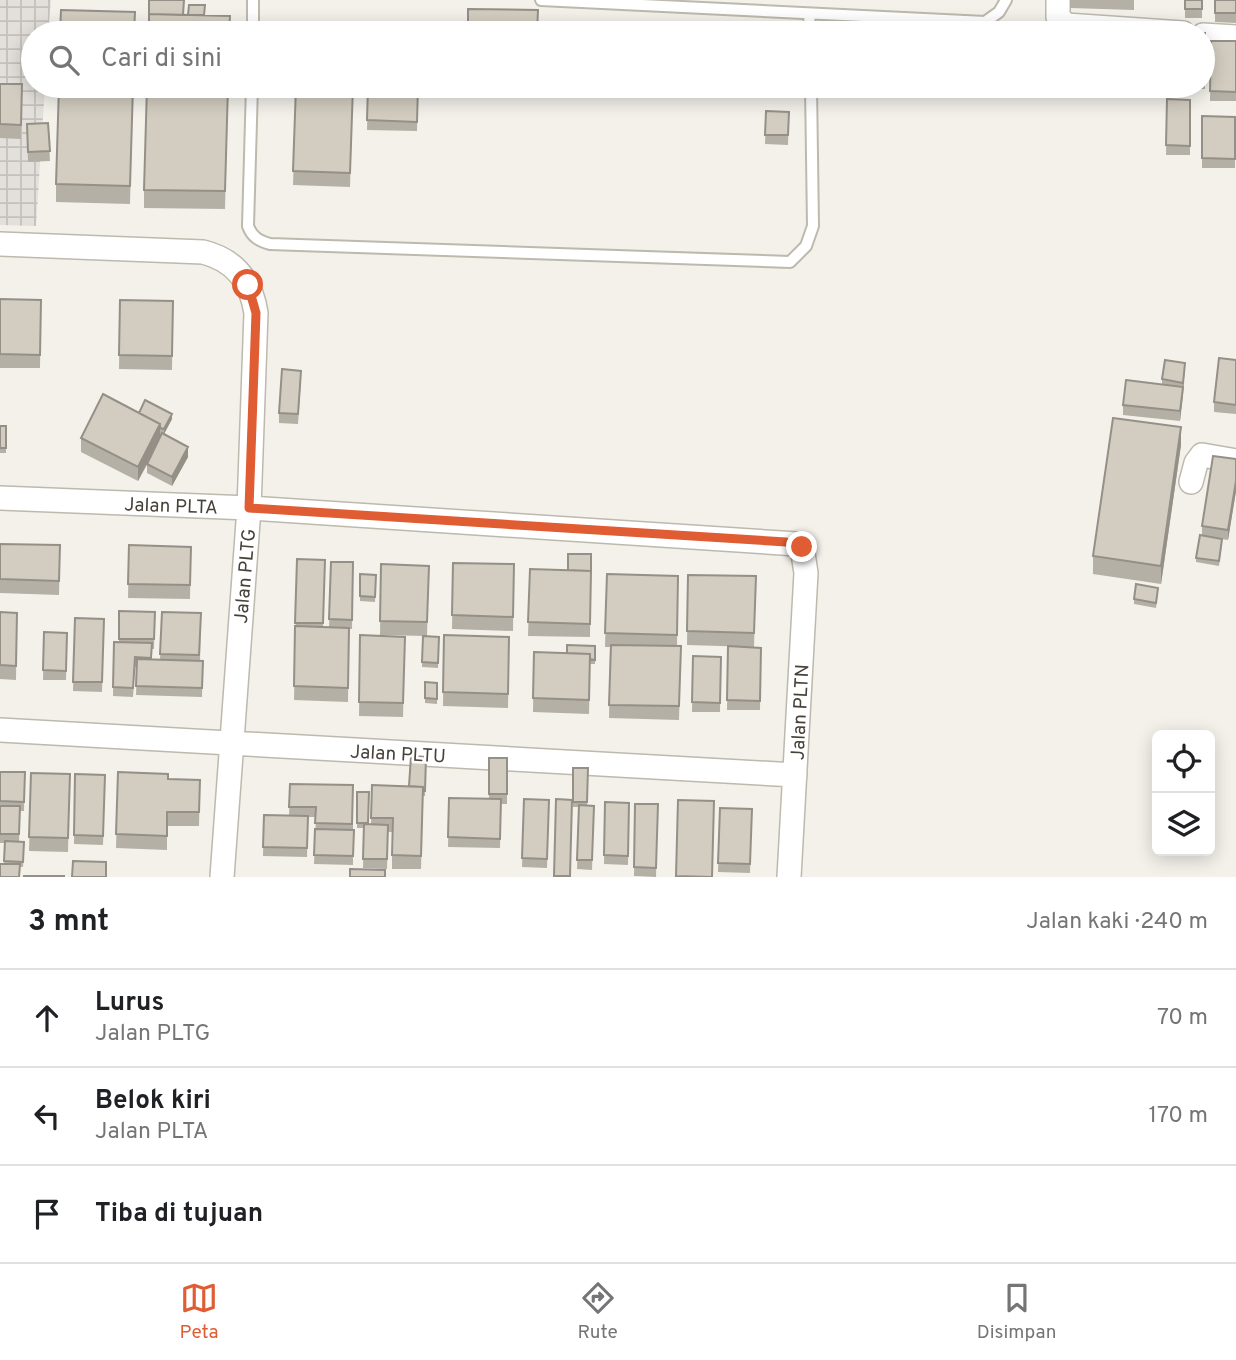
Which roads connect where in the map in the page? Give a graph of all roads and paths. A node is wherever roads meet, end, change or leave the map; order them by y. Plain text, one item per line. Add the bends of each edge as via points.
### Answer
1 (253, 0) edge
2 (541, 0) edge
3 (1006, 0) edge
4 (715, 5) edge
5 (809, 15) junction
6 (253, 21) edge
7 (809, 21) edge
8 (960, 21) edge
9 (986, 21) edge
10 (1215, 36) edge
11 (1236, 37) edge
12 (251, 98) edge
13 (811, 98) edge
14 (0, 244) edge
15 (1236, 461) edge
16 (1191, 482) dead end
17 (0, 499) edge
18 (249, 508) junction
19 (802, 547) joint
20 (0, 730) edge
21 (230, 744) junction
22 (795, 775) junction
23 (222, 877) edge
24 (789, 877) edge

1 - 6 lane
2 - 4 lane
3 - 9 lane
4 - 5 lane
5 - 7 lane
5 - 8 lane
10 - 11 street
12 - 13 lane via 248,226 255,237 270,244 790,262 806,246 813,226
14 - 18 street, Jalan PLTG via 193,251 231,263 248,285 256,313
15 - 16 street via 1202,455
17 - 18 street, Jalan PLTA
18 - 19 street, Jalan PLTA via 786,542
18 - 21 street, Jalan PLTG
19 - 22 street, Jalan PLTN via 806,573
20 - 21 street, Jalan PLTU
21 - 22 street, Jalan PLTU
21 - 23 street, Jalan PLTG
22 - 24 street, Jalan PLTN

